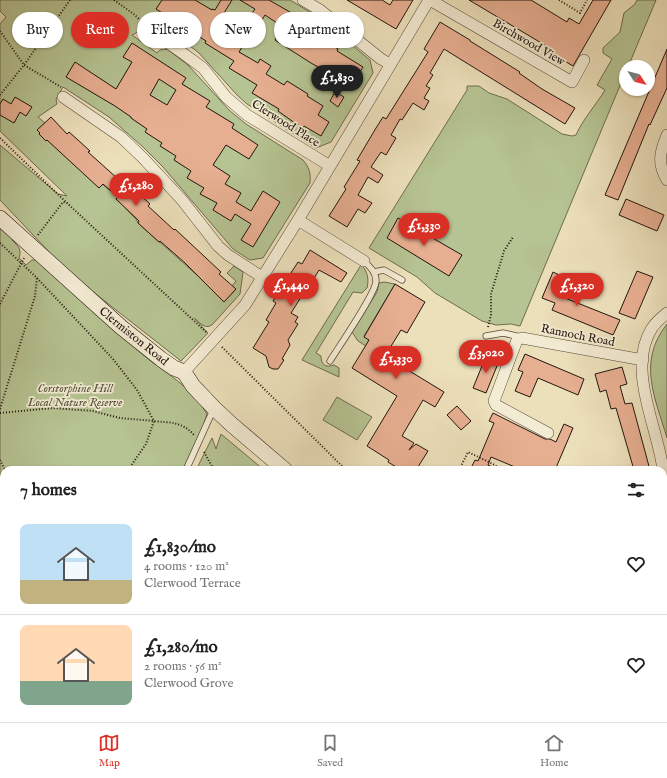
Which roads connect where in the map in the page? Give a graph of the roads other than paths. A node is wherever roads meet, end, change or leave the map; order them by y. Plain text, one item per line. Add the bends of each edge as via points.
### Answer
1 (303, 0) edge
2 (430, 0) edge
3 (172, 48) edge
4 (584, 60) dead end
5 (390, 64) junction
6 (67, 103) road end
7 (667, 135) edge
8 (330, 166) junction
9 (667, 180) edge
10 (0, 218) edge
11 (298, 220) junction
12 (364, 260) joint
13 (374, 272) junction
14 (262, 277) junction
15 (402, 280) dead end
16 (667, 313) edge
17 (486, 336) road end
18 (522, 338) junction
19 (643, 360) junction
20 (330, 361) dead end
21 (184, 372) junction
22 (214, 408) junction
23 (548, 433) dead end
24 (188, 466) edge
25 (280, 466) edge
26 (662, 466) edge
27 (667, 552) edge
28 (667, 566) edge

1 - 5 street via 320,10
2 - 4 street, Birchwood View via 572,82
2 - 5 street
3 - 8 street, Clerwood Place via 202,68 226,97 247,115
5 - 8 street
6 - 14 street via 121,137 182,200 228,256
7 - 9 street via 660,158
8 - 11 street
10 - 21 street, Clermiston Road via 120,327 161,359
11 - 12 street
11 - 14 street
12 - 13 lane
13 - 15 lane via 384,270
13 - 20 lane via 376,282 371,295
14 - 21 street via 245,304
16 - 19 street via 649,334
17 - 18 lane via 504,333
18 - 19 street, Rannoch Road
18 - 23 street, Rannoch Road via 517,340 494,401 496,405
19 - 26 street via 643,384
21 - 22 street, Clermiston Road via 193,386
22 - 24 lane
22 - 25 street, Clermiston Road
27 - 28 street

